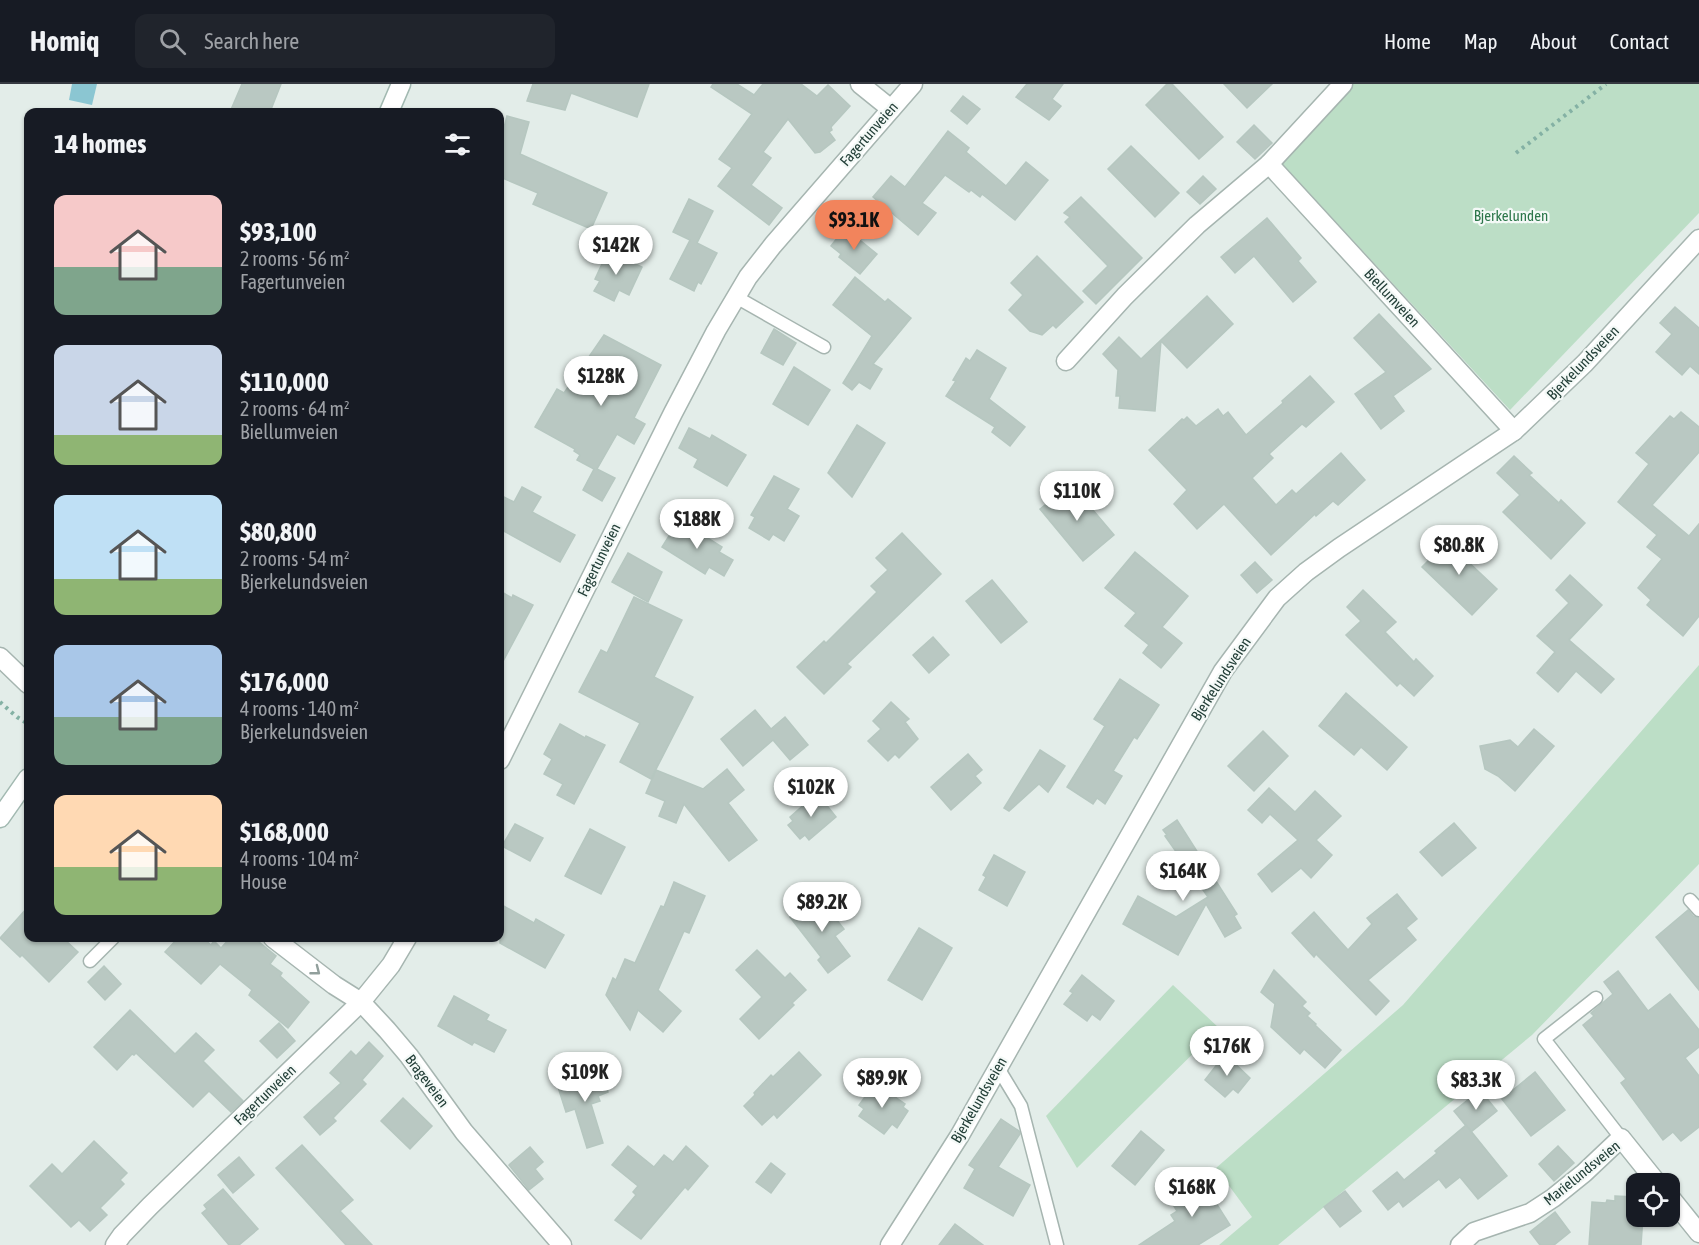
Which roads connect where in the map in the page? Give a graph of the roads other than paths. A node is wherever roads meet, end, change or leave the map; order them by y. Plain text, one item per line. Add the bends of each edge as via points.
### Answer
1 (401, 84) edge
2 (860, 84) edge
3 (913, 84) edge
4 (1343, 84) edge
5 (391, 108) edge
6 (891, 109) junction
7 (1269, 164) junction
8 (1699, 239) edge
9 (736, 297) junction
10 (824, 347) dead end
11 (1066, 361) dead end
12 (1514, 431) junction
13 (0, 657) edge
14 (24, 680) edge
15 (504, 752) edge
16 (24, 784) edge
17 (0, 818) edge
18 (1690, 900) dead end
19 (1699, 910) edge
20 (109, 942) edge
21 (278, 942) edge
22 (405, 942) edge
23 (90, 961) dead end
24 (1596, 998) dead end
25 (361, 1002) junction
26 (998, 1068) junction
27 (1621, 1138) junction
28 (1649, 1173) edge
29 (1680, 1209) edge
30 (1699, 1233) edge
31 (115, 1245) edge
32 (562, 1245) edge
33 (890, 1245) edge
34 (1057, 1245) edge
35 (1460, 1245) edge

1 - 5 street
2 - 6 street
3 - 6 street, Fagertunveien
4 - 7 street
6 - 9 street, Fagertunveien via 773,245
7 - 11 street via 1197,225
7 - 12 street, Biellumveien
8 - 12 street, Bjerkelundsveien via 1585,363
9 - 10 lane
9 - 15 street, Fagertunveien via 673,413
12 - 26 street, Bjerkelundsveien via 1339,548 1277,598 1223,671
13 - 14 street
16 - 17 street
18 - 19 lane
20 - 23 lane
21 -> 25 street, Brageveien
22 - 25 street, Fagertunveien
24 - 27 lane via 1544,1038
25 - 31 street, Fagertunveien via 150,1206
25 - 32 street, Brageveien via 409,1056 464,1132
26 - 33 street, Bjerkelundsveien
26 - 34 lane via 1021,1106
27 - 28 street, Marielundsveien
27 - 35 street, Marielundsveien via 1553,1198 1530,1213 1474,1232
29 - 30 street

